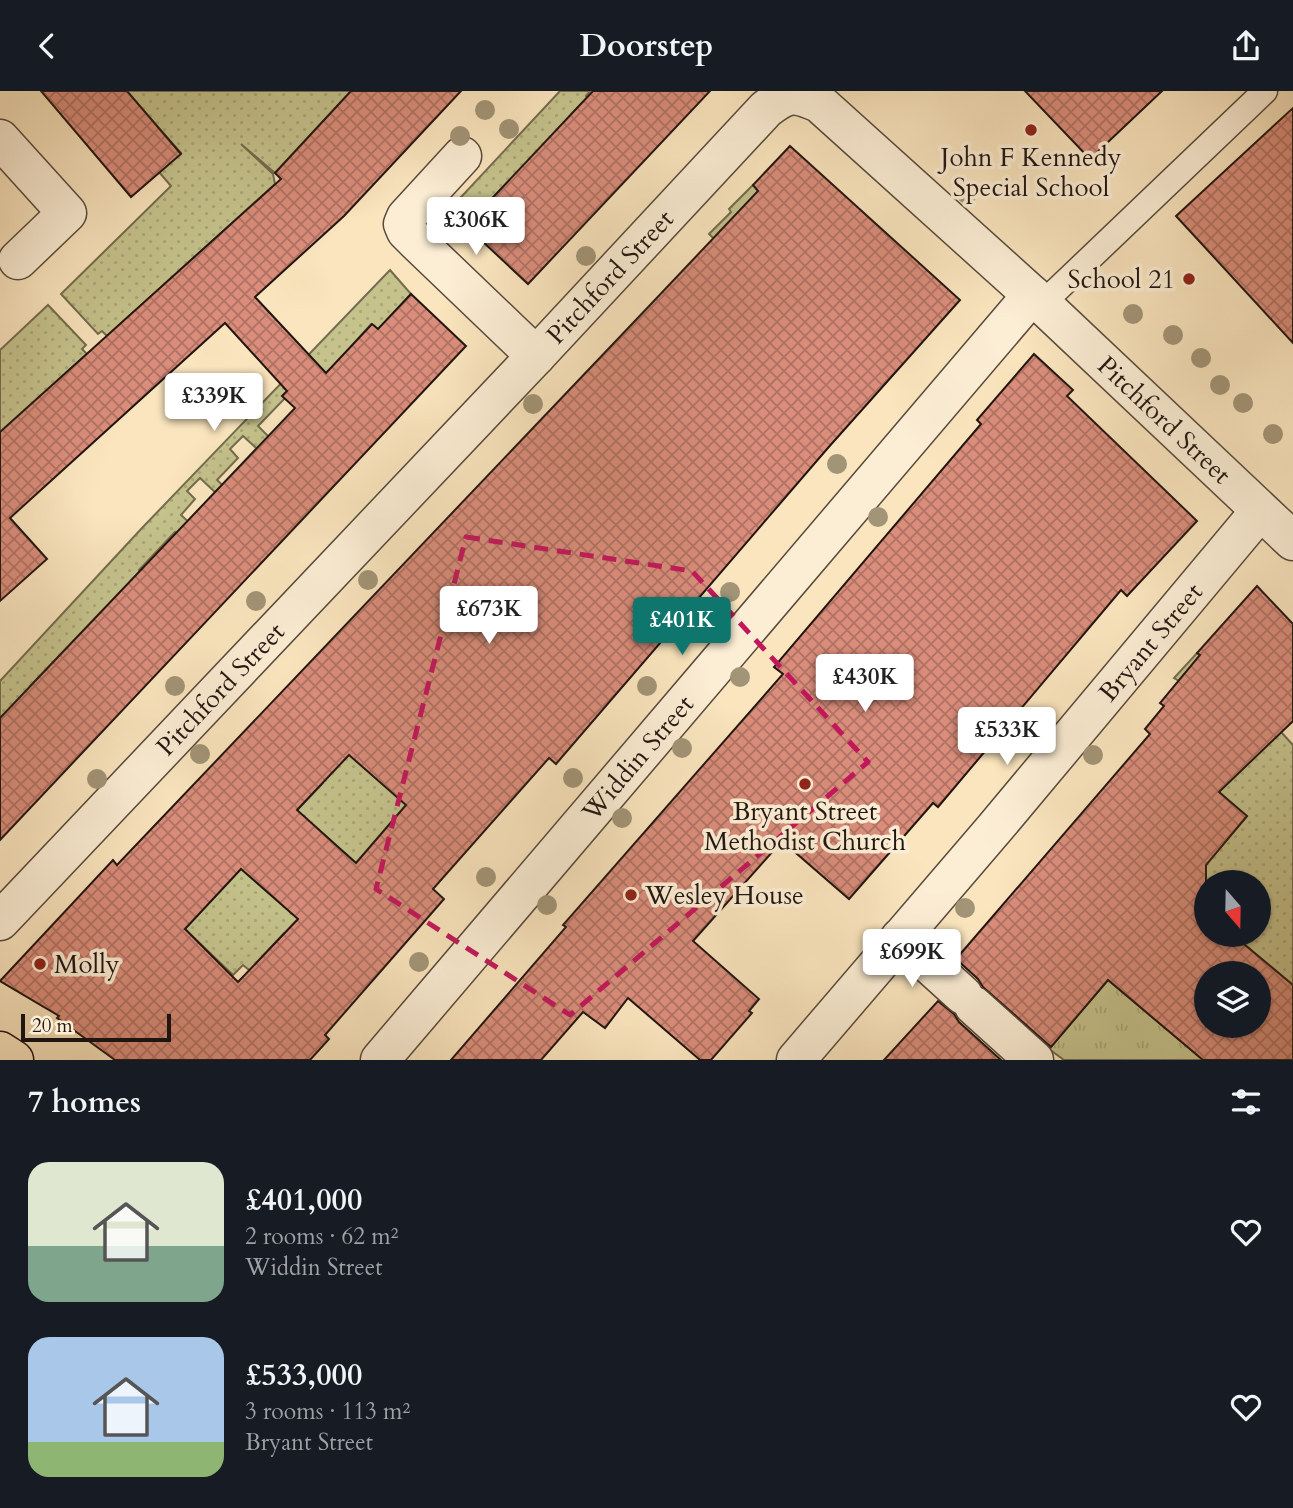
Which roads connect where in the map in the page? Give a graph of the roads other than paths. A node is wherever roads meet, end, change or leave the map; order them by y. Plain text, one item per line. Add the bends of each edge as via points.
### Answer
1 (1265, 91) edge
2 (0, 139) edge
3 (462, 156) dead end
4 (18, 260) dead end
5 (1037, 300) junction
6 (536, 356) junction
7 (1260, 511) junction
8 (1293, 541) edge
9 (0, 921) edge
10 (900, 939) junction
11 (0, 1051) edge
12 (13, 1060) edge
13 (380, 1060) edge
14 (796, 1060) edge
15 (1034, 1060) edge

1 - 5 lane
2 - 4 street via 67,213
3 - 6 street via 403,224
5 - 6 street, Pitchford Street via 819,103 796,94 780,98 766,109
5 - 7 street, Pitchford Street
5 - 13 street, Widdin Street
6 - 9 street, Pitchford Street
7 - 8 street, Pitchford Street
7 - 10 street, Bryant Street
10 - 14 street, Bryant Street
10 - 15 street
11 - 12 main road

